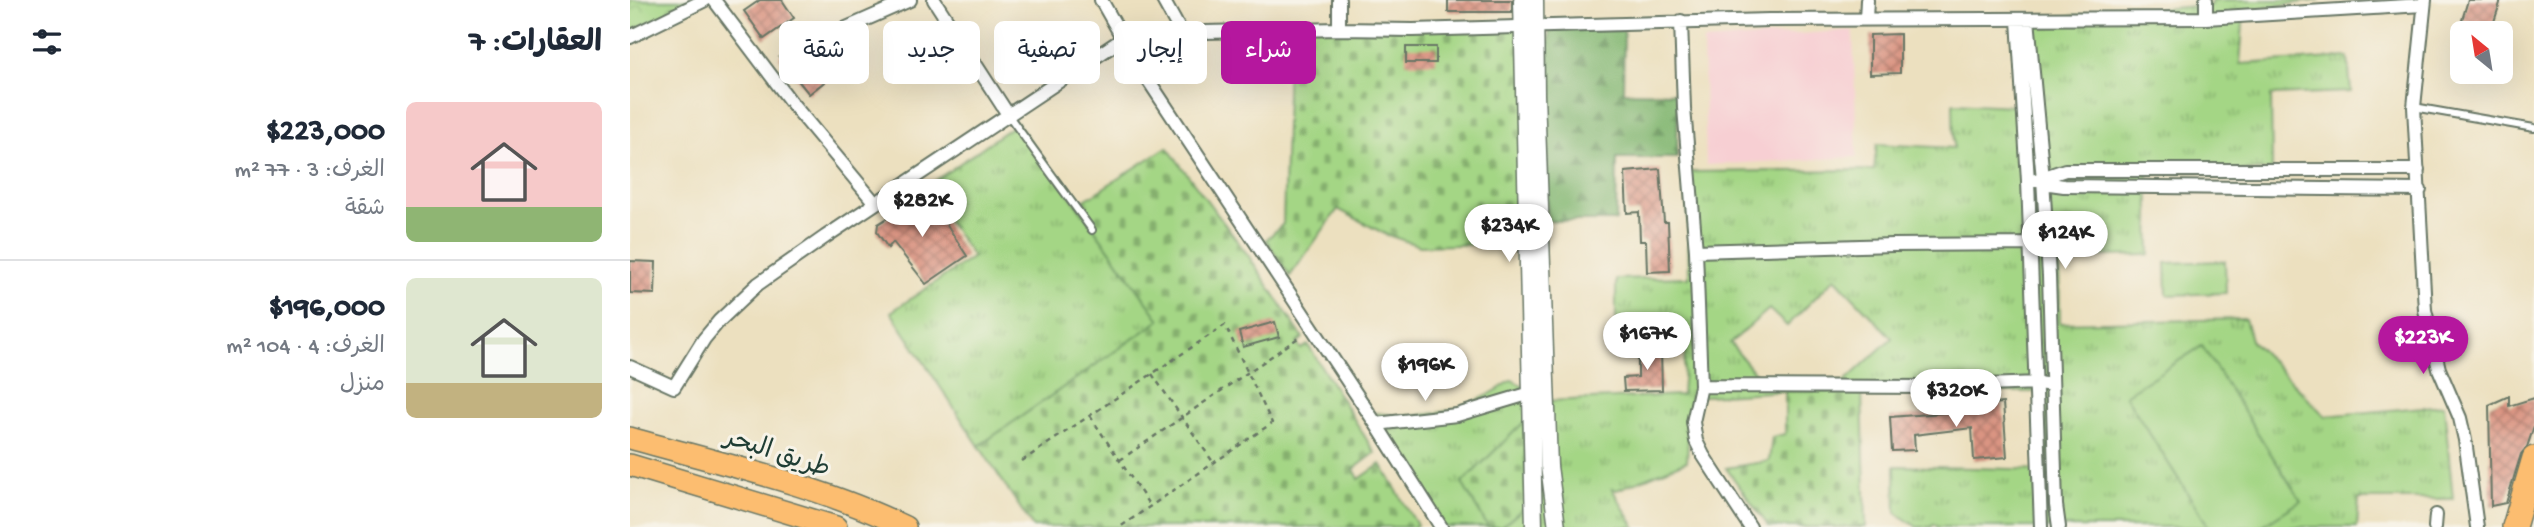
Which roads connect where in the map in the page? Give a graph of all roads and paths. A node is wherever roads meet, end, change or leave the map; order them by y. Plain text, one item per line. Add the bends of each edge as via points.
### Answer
1 (705, 0) edge
2 (714, 0) edge
3 (910, 0) edge
4 (934, 0) edge
5 (1101, 0) edge
6 (1163, 0) edge
7 (1339, 0) edge
8 (1522, 0) edge
9 (1535, 0) edge
10 (1867, 0) edge
11 (2206, 0) edge
12 (2424, 3) edge
13 (2206, 18) junction
14 (1866, 19) junction
15 (2023, 20) junction
16 (862, 21) edge
17 (1175, 21) edge
18 (1681, 21) junction
19 (1114, 26) edge
20 (1528, 27) junction
21 (1339, 29) junction
22 (1207, 32) edge
23 (630, 37) edge
24 (1114, 45) edge
25 (1151, 84) edge
26 (2414, 107) junction
27 (1009, 116) junction
28 (2534, 128) edge
29 (2418, 170) junction
30 (2043, 179) junction
31 (2028, 181) junction
32 (2420, 190) junction
33 (874, 203) junction
34 (1092, 230) dead end
35 (2029, 244) junction
36 (2046, 246) junction
37 (1696, 251) junction
38 (1311, 327) junction
39 (630, 367) edge
40 (1248, 372) junction
41 (1152, 374) junction
42 (2037, 383) junction
43 (1701, 386) junction
44 (2052, 386) junction
45 (1531, 393) junction
46 (1090, 415) junction
47 (1182, 417) junction
48 (1376, 424) junction
49 (638, 440) edge
50 (2534, 458) edge
51 (1120, 460) junction
52 (1022, 461) dead end
53 (1213, 462) junction
54 (635, 466) edge
55 (1150, 506) junction
56 (836, 527) edge
57 (905, 527) edge
58 (1121, 527) edge
59 (1441, 527) edge
60 (1534, 527) edge
61 (1557, 527) edge
62 (1750, 527) edge
63 (2041, 527) edge
64 (2059, 527) edge
65 (2477, 527) edge
66 (2514, 527) edge

1 - 23 street
2 - 33 street
3 - 16 street
4 - 27 street
5 - 19 street
6 - 17 street
7 - 21 street
8 - 20 street
9 - 20 street
10 - 14 street
11 - 13 street
12 - 13 street
12 - 26 street
13 - 15 street
14 - 15 street
14 - 18 street
15 - 30 street
15 - 31 street
18 - 20 street
18 - 37 street
20 - 21 street
20 - 45 street
20 - 61 street via 1549,467
21 - 22 street
24 - 27 street
25 - 38 street
26 - 28 lane
26 - 29 street
27 - 33 street
27 - 34 lane
29 - 30 street via 2064,170
29 - 32 street
30 - 31 street
30 - 32 street via 2064,186
30 - 36 street
31 - 35 street
32 - 65 street via 2425,310 2439,369 2460,418
33 - 39 street via 737,302 704,339 674,387
35 - 36 street
35 - 37 street
35 - 42 street
36 - 44 street
37 - 43 street
38 - 40 path
38 - 48 street
40 - 41 path via 1225,325
40 - 47 path
40 - 53 path via 1272,423
41 - 46 path
41 - 47 path
42 - 43 street
42 - 44 street
42 - 63 street
43 - 62 street via 1693,422 1696,441
44 - 64 street
45 - 48 street via 1457,415
45 - 60 street
46 - 51 path
46 - 52 path
47 - 51 path
47 - 53 path
48 - 59 street
49 - 54 highway
49 - 57 highway, طريق البحر via 733,465
50 - 66 highway
51 - 55 path
53 - 55 path
54 - 56 highway, طريق البحر
55 - 58 path

